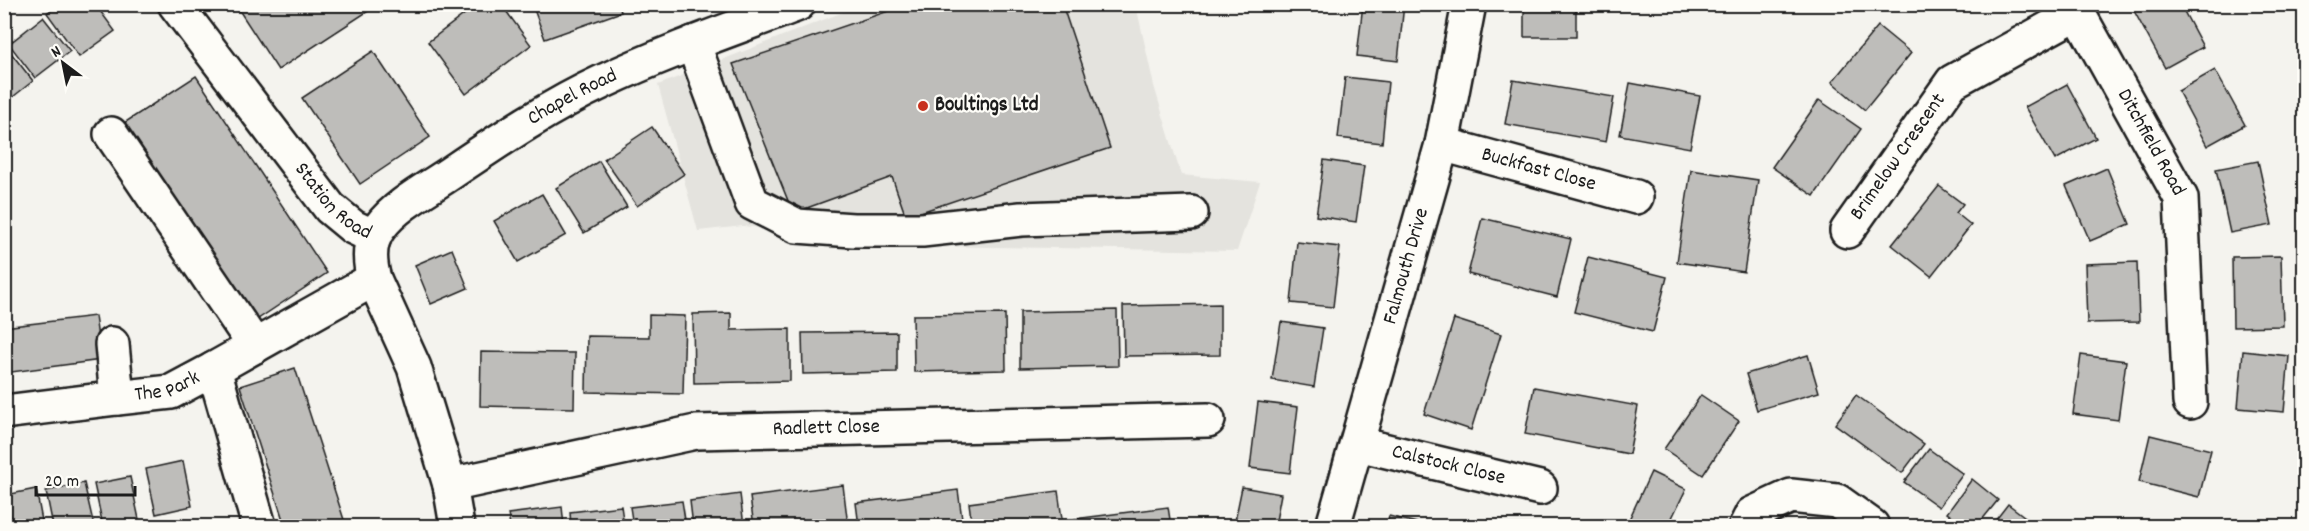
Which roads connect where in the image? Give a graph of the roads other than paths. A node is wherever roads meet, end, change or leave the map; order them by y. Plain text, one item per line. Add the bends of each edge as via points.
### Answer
1 (175, 4) edge
2 (798, 4) edge
3 (1469, 4) edge
4 (2075, 9) edge
5 (693, 43) junction
6 (111, 134) dead end
7 (1442, 144) junction
8 (1636, 197) dead end
9 (1191, 213) dead end
10 (1847, 231) dead end
11 (374, 237) junction
12 (374, 279) junction
13 (112, 344) dead end
14 (255, 346) junction
15 (214, 369) junction
16 (117, 398) junction
17 (2190, 402) dead end
18 (4, 412) edge
19 (1208, 420) dead end
20 (1358, 444) junction
21 (450, 485) junction
22 (1540, 488) dead end
23 (259, 526) edge
24 (456, 526) edge
25 (1333, 526) edge
26 (1746, 526) edge
27 (1872, 526) edge

1 - 11 street, Station Road via 330,208 353,227
2 - 5 street, Chapel Road
3 - 7 street, Falmouth Drive
4 - 10 street, Brimelow Crescent via 1952,82
4 - 17 street, Ditchfield Road via 2181,198
5 - 9 street via 752,203 797,226 922,230 1021,219
5 - 11 street, Chapel Road via 604,81 511,132 406,204 380,226
6 - 14 street
7 - 8 street, Buckfast Close
7 - 20 street, Falmouth Drive
11 - 12 street, Station Road via 370,265
12 - 14 street, The Park
12 - 21 street, Station Road via 414,367
13 - 16 street, The Park
14 - 15 street, The Park
15 - 16 street, The Park via 171,392
15 - 23 street
16 - 18 street, The Park
19 - 21 street, Radlett Close via 696,432
20 - 22 street, Calstock Close
20 - 25 street, Falmouth Drive
21 - 24 street, Station Road
26 - 27 street via 1752,514 1791,496 1838,501

